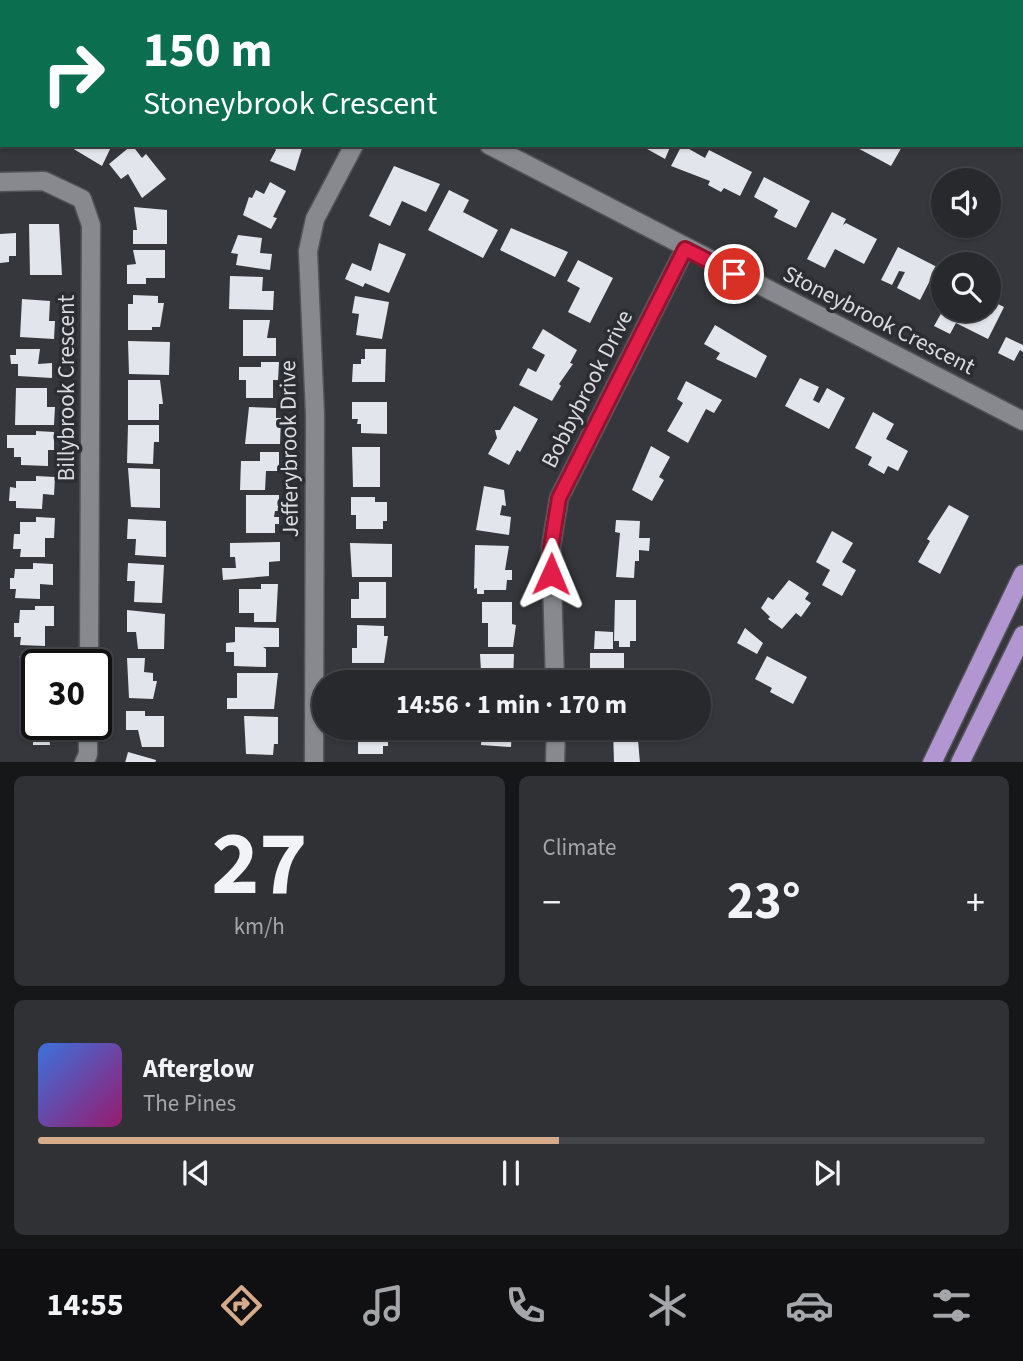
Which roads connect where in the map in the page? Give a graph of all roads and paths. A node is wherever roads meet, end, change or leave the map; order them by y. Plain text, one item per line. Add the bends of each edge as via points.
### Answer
1 (353, 147) edge
2 (493, 147) edge
3 (0, 182) edge
4 (685, 249) junction
5 (1023, 421) edge
6 (1023, 574) edge
7 (1023, 635) edge
8 (89, 649) edge
9 (555, 670) edge
10 (88, 740) edge
11 (556, 740) edge
12 (85, 762) edge
13 (314, 762) edge
14 (555, 762) edge
15 (932, 762) edge
16 (960, 762) edge

1 - 13 street, Jefferybrook Drive via 315,219 308,251 315,415
2 - 4 street, Stoneybrook Crescent
3 - 8 street, Billybrook Crescent via 44,181 82,199 91,225
4 - 5 street, Stoneybrook Crescent
4 - 9 street, Bobbybrook Drive via 559,498 551,547
6 - 15 main road
7 - 16 main road
10 - 12 street
11 - 14 street

